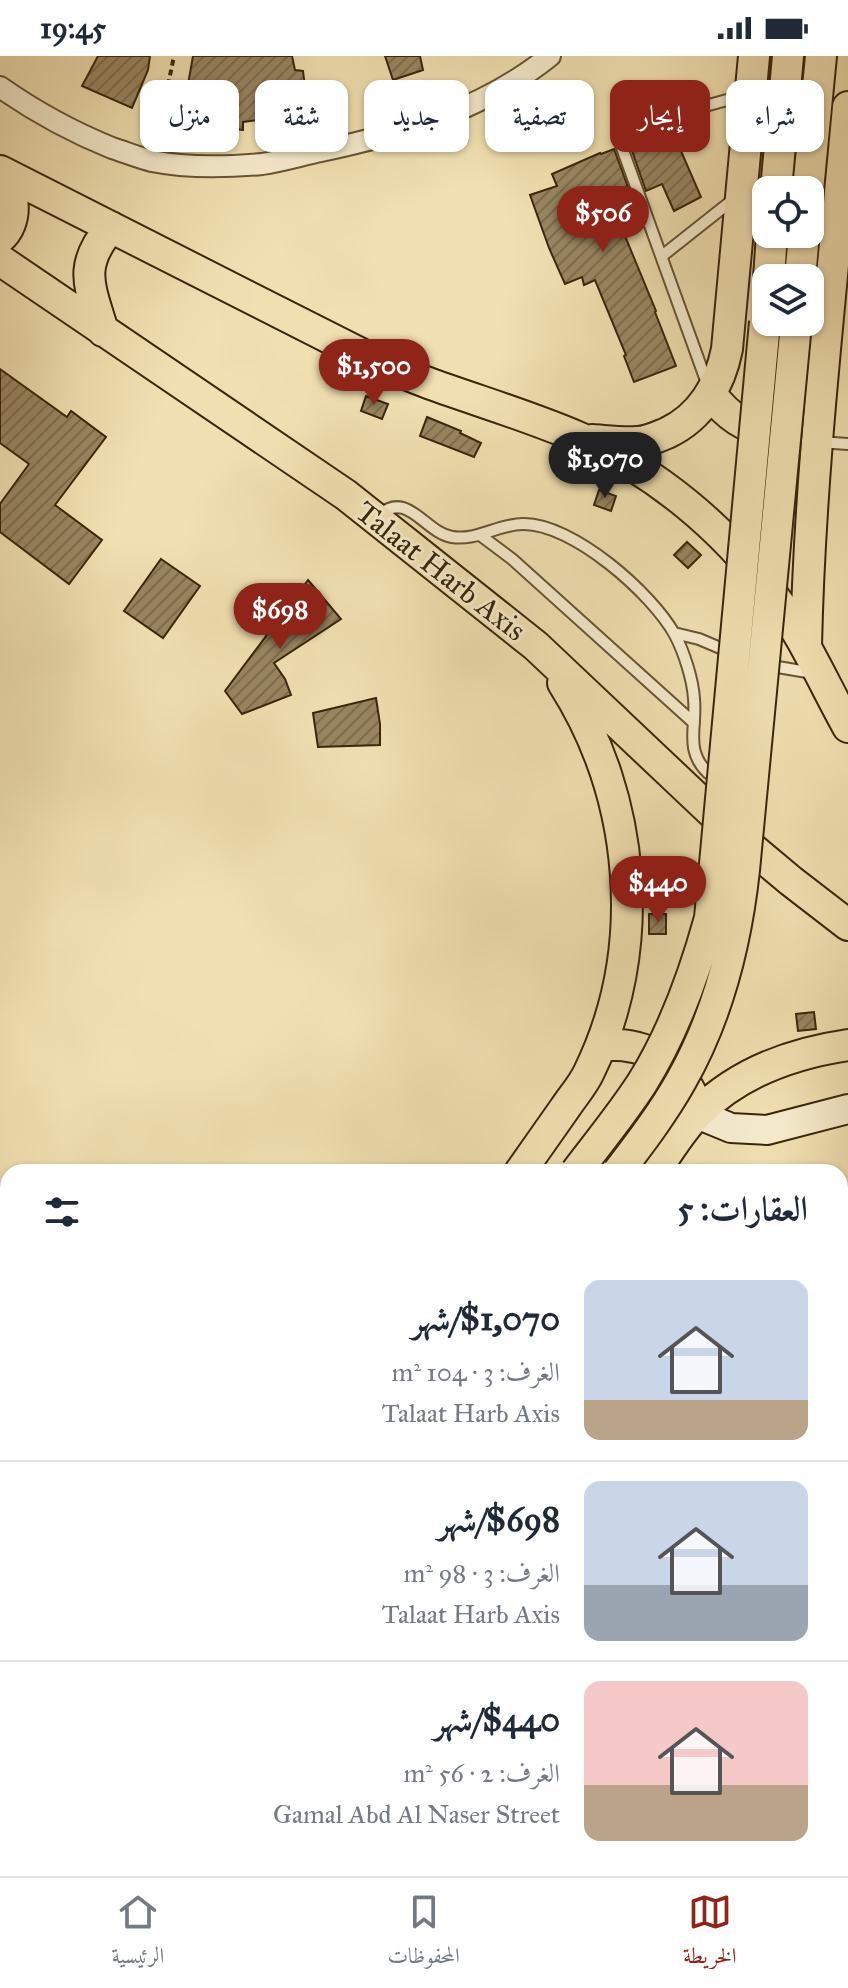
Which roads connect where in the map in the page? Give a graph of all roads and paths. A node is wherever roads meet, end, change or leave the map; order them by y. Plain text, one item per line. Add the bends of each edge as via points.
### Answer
1 (174, 56) edge
2 (550, 56) edge
3 (754, 56) edge
4 (788, 56) edge
5 (821, 56) edge
6 (752, 80) edge
7 (0, 87) edge
8 (726, 101) edge
9 (848, 107) edge
10 (746, 152) edge
11 (152, 161) junction
12 (0, 173) edge
13 (777, 176) edge
14 (809, 176) edge
15 (742, 192) junction
16 (843, 210) edge
17 (111, 227) junction
18 (0, 238) edge
19 (662, 256) junction
20 (0, 260) edge
21 (103, 331) junction
22 (763, 336) edge
23 (795, 336) edge
24 (711, 394) junction
25 (818, 432) junction
26 (584, 440) junction
27 (848, 444) edge
28 (376, 518) junction
29 (480, 535) junction
30 (674, 633) junction
31 (536, 646) junction
32 (806, 646) junction
33 (819, 674) junction
34 (694, 723) junction
35 (848, 727) edge
36 (708, 773) dead end
37 (848, 925) edge
38 (601, 1045) junction
39 (848, 1045) edge
40 (848, 1109) edge
41 (697, 1114) junction
42 (526, 1164) edge
43 (582, 1164) edge
44 (624, 1164) edge
45 (660, 1164) edge

1 - 11 path
2 - 11 street via 475,103 365,142 263,164
3 - 6 main road
4 - 13 main road
5 - 14 main road
7 - 11 street via 75,134
8 - 19 lane via 633,126 625,134 621,145
9 - 16 main road
10 - 15 main road
12 - 17 main road
12 - 18 main road via 14,208
15 - 19 lane
15 - 24 main road via 727,349
16 - 25 main road
17 - 21 main road via 91,257 88,278
17 - 26 main road via 375,361
19 - 24 lane
20 - 21 main road, Talaat Harb Axis
21 - 28 main road, Talaat Harb Axis
22 - 43 main road, bridge via 710,918 665,1043
23 - 44 main road, bridge via 733,944 697,1050 664,1110
24 - 25 main road via 744,425 774,432
24 - 26 main road via 689,419 657,437 639,442
25 - 27 lane
25 - 32 main road
26 - 32 main road via 638,469 688,505 733,547
28 - 29 lane via 401,507 447,536
28 - 31 main road, Talaat Harb Axis
29 - 30 lane via 522,523 559,532 630,581
29 - 34 lane
30 - 33 lane via 746,659
30 - 34 lane via 691,681
31 - 37 main road, Talaat Harb Axis via 736,835
31 - 38 main road via 573,699 601,758 624,853 624,950
32 - 33 main road
33 - 35 main road
34 - 36 lane via 694,751
38 - 41 main road via 646,1050 672,1066 690,1090
38 - 42 main road via 588,1076
39 - 41 main road via 799,1055 755,1072
40 - 41 street via 767,1130 731,1128
41 - 45 main road

